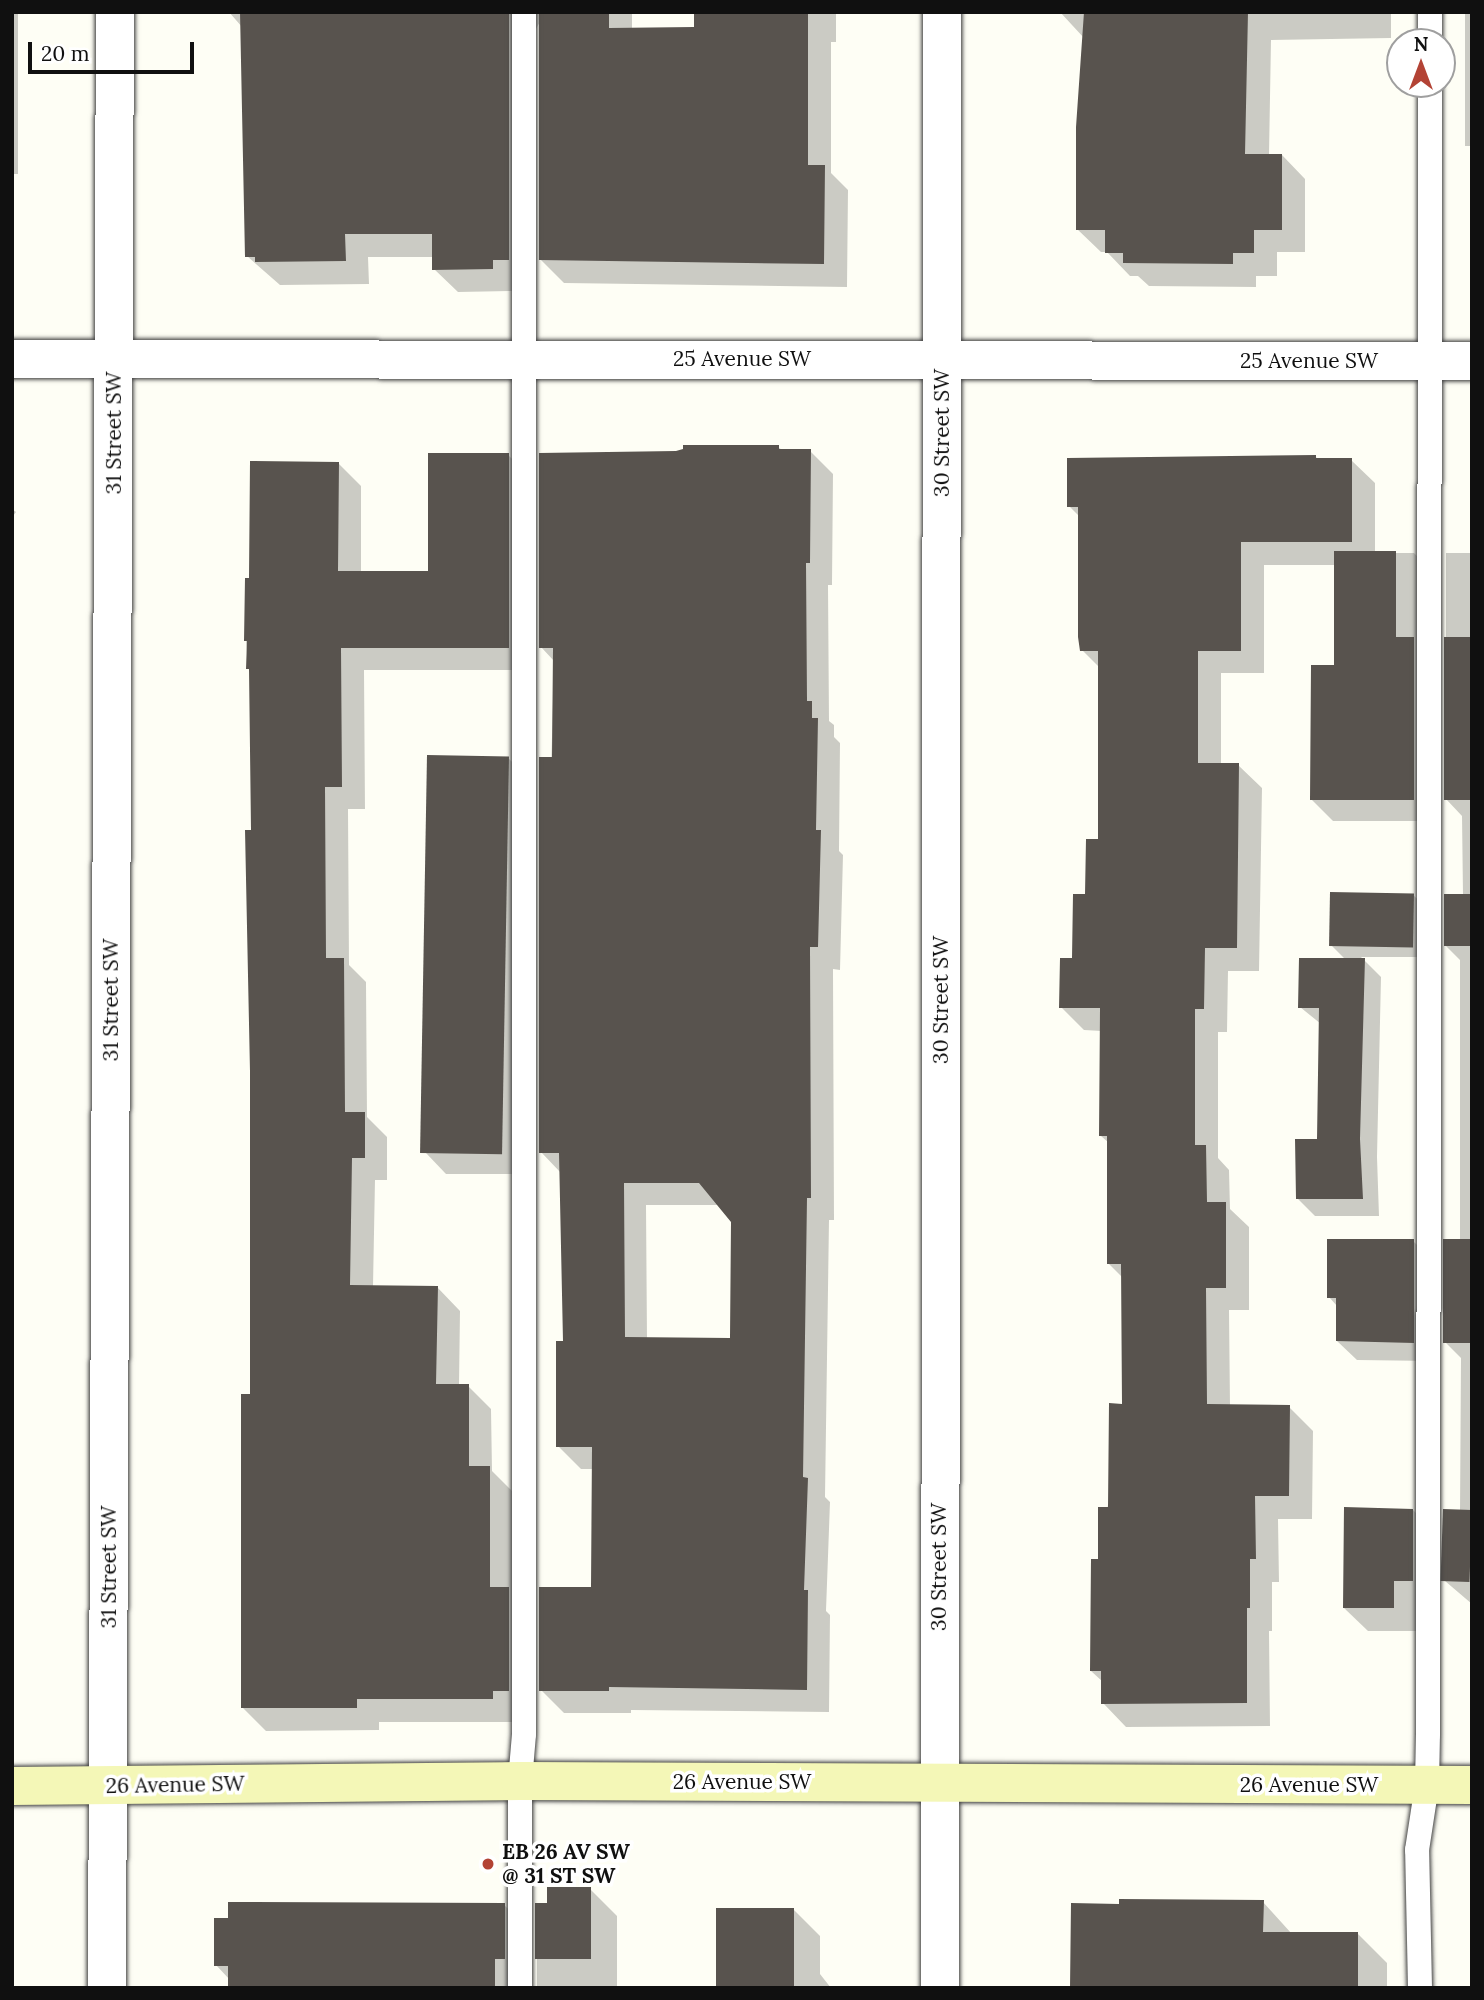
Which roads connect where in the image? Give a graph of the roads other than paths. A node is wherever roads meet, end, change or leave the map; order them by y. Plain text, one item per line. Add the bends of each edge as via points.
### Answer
1 (115, 12) edge
2 (524, 12) edge
3 (942, 12) edge
4 (1430, 98) edge
5 (12, 359) edge
6 (114, 359) junction
7 (524, 359) junction
8 (942, 359) junction
9 (1430, 361) junction
10 (1472, 361) edge
11 (520, 1781) junction
12 (939, 1783) junction
13 (1427, 1785) junction
14 (1472, 1785) edge
15 (12, 1786) edge
16 (107, 1786) junction
17 (107, 1988) edge
18 (520, 1988) edge
19 (940, 1988) edge
20 (1420, 1988) edge

1 - 6 street, 31 Street SW
2 - 7 lane
3 - 8 street, 30 Street SW
4 - 9 lane
5 - 6 street, 25 Avenue SW
6 - 7 street, 25 Avenue SW
6 - 16 street, 31 Street SW
7 - 8 street, 25 Avenue SW
7 - 11 lane via 524,1734
8 - 9 street, 25 Avenue SW
8 - 12 street, 30 Street SW
9 - 10 street, 25 Avenue SW
9 - 13 lane
11 - 12 street, 26 Avenue SW
11 - 16 street, 26 Avenue SW
11 - 18 lane
12 - 13 street, 26 Avenue SW
12 - 19 street, 30 Street SW
13 - 14 street, 26 Avenue SW
13 - 20 lane via 1417,1850
15 - 16 street, 26 Avenue SW
16 - 17 street, 31 Street SW

